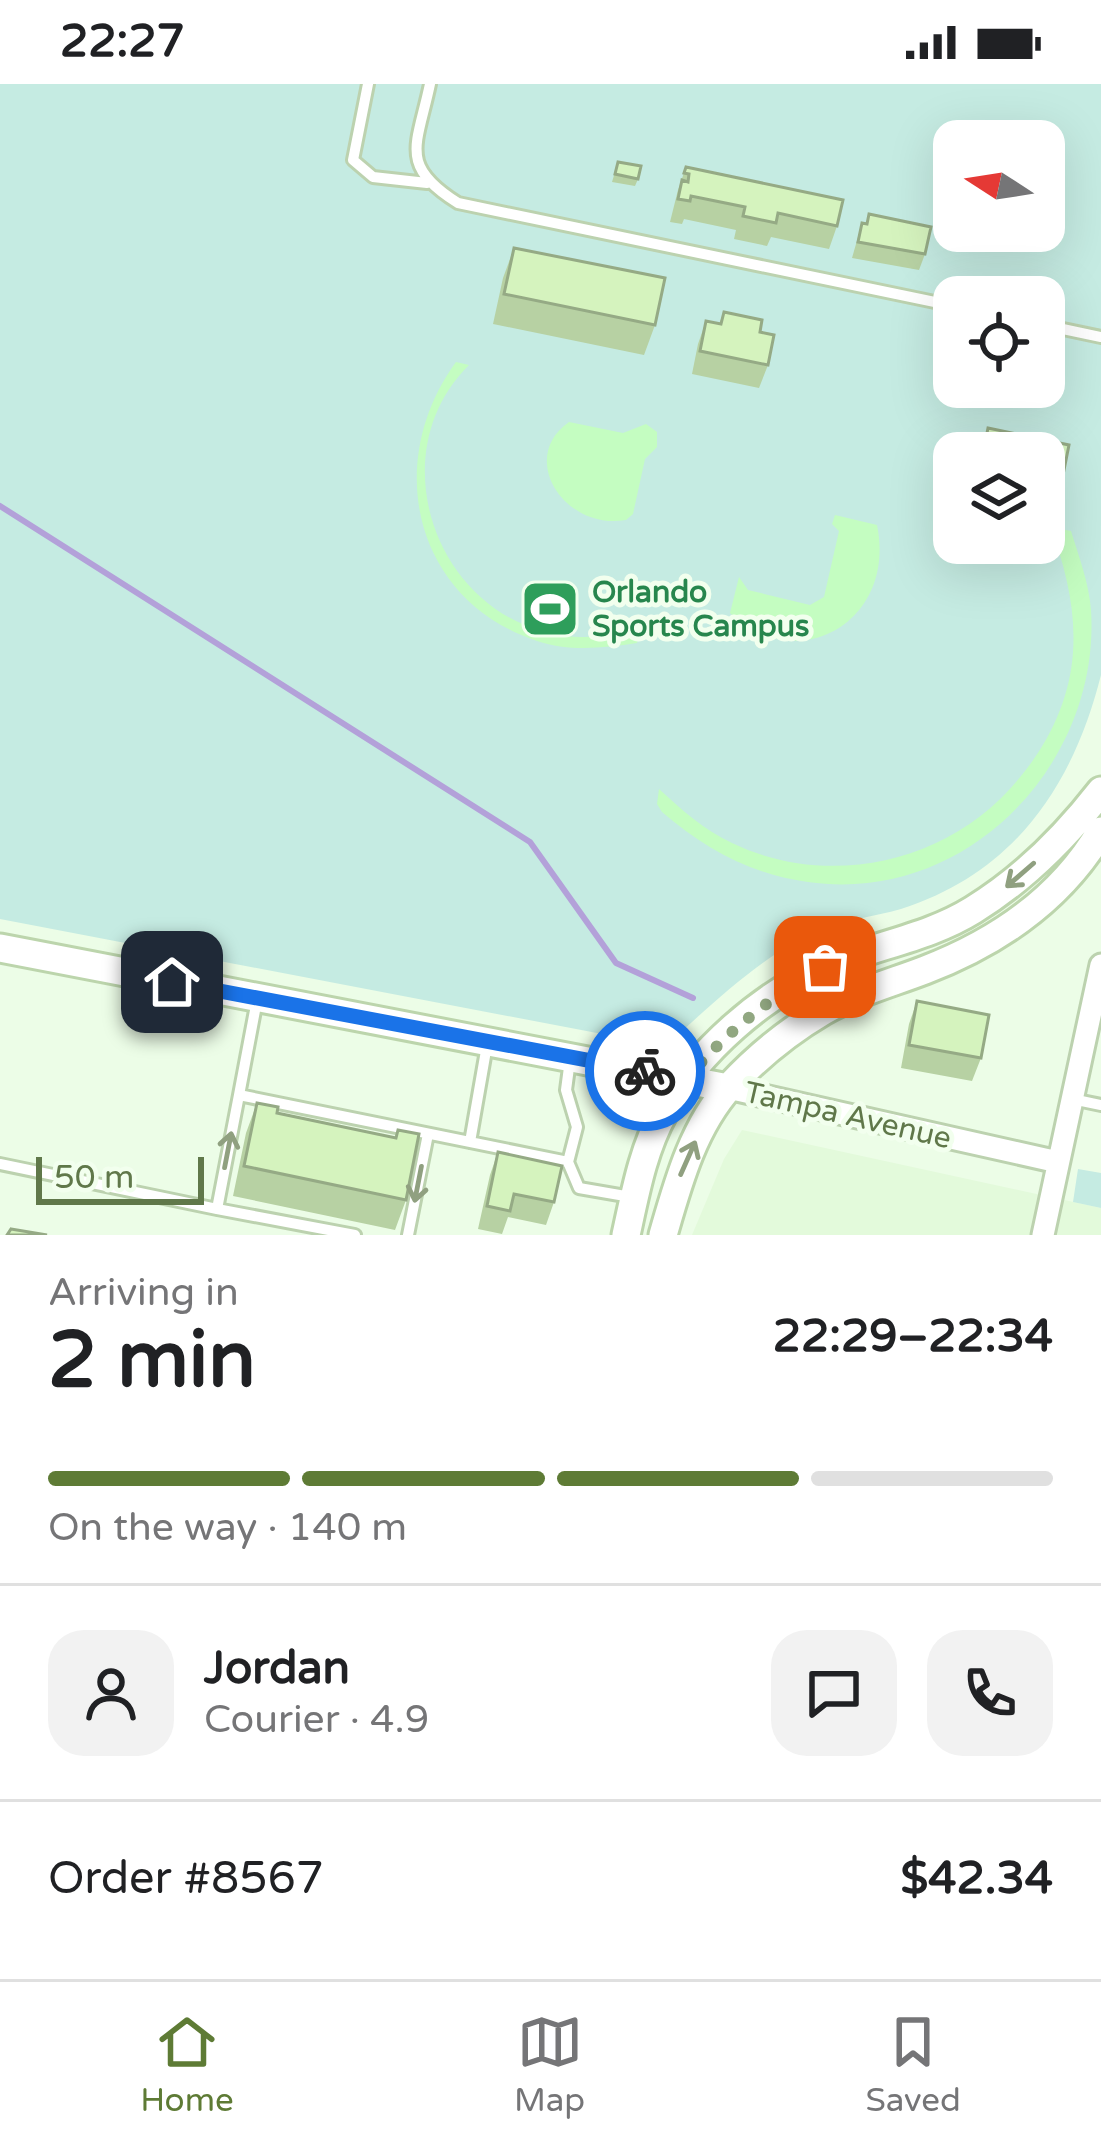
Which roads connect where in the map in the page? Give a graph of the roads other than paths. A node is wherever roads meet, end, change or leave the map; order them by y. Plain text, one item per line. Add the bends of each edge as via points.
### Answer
1 (368, 84) edge
2 (430, 84) edge
3 (427, 183) junction
4 (933, 302) edge
5 (1065, 329) edge
6 (1101, 337) edge
7 (1101, 791) edge
8 (1101, 831) edge
9 (0, 948) edge
10 (1101, 965) edge
11 (257, 1000) junction
12 (488, 1041) junction
13 (571, 1056) junction
14 (686, 1079) junction
15 (728, 1088) junction
16 (239, 1095) junction
17 (1072, 1099) junction
18 (1101, 1106) edge
19 (428, 1134) junction
20 (470, 1142) junction
21 (568, 1162) junction
22 (1058, 1162) junction
23 (0, 1164) edge
24 (634, 1198) junction
25 (217, 1209) junction
26 (355, 1235) edge
27 (408, 1235) edge
28 (626, 1235) edge
29 (663, 1235) edge
30 (1042, 1235) edge

1 - 3 lane via 353,160 374,177
2 - 3 lane via 415,159
3 - 4 lane via 458,203
5 - 6 lane
7 -> 14 street via 1042,855 972,911 795,983
8 - 15 street via 1060,887 1000,934 826,1010
9 - 11 street, Tampa Avenue
10 - 17 street
11 - 12 street, Tampa Avenue
11 - 16 lane
12 - 13 street, Tampa Avenue
12 - 20 lane
13 - 14 street, Tampa Avenue
13 - 21 lane via 566,1090 577,1126
14 - 15 street, Tampa Avenue
14 - 24 street via 662,1113
15 - 22 street, Tampa Avenue
29 -> 15 street via 684,1164
16 - 19 lane
25 -> 16 lane
17 - 18 lane
17 - 22 street
19 - 20 lane
19 -> 27 lane
20 - 21 lane
21 - 24 lane via 579,1188
22 - 30 street
23 - 25 lane
24 - 28 street
25 - 26 lane

